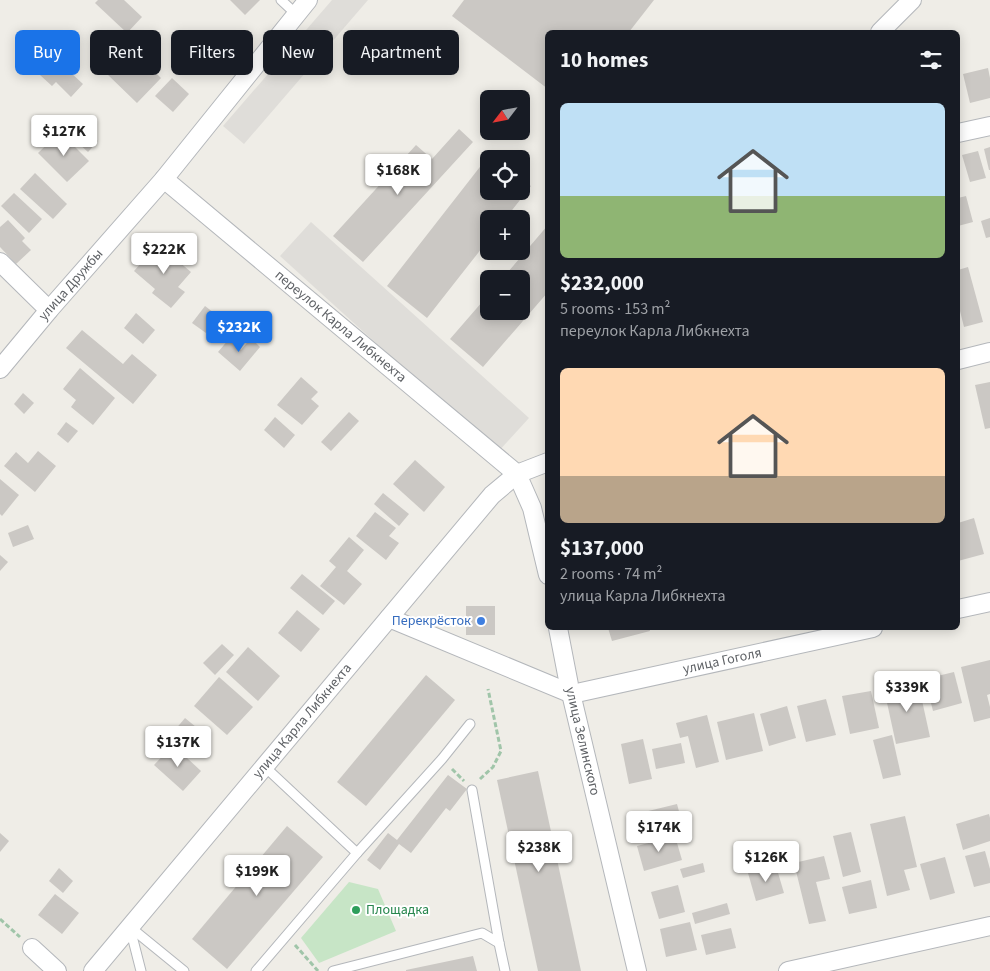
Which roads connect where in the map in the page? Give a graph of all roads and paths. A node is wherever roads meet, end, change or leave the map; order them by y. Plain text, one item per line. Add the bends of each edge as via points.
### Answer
1 (280, 0) edge
2 (308, 0) edge
3 (912, 0) edge
4 (296, 14) junction
5 (882, 30) edge
6 (990, 126) edge
7 (960, 133) edge
8 (164, 178) junction
9 (0, 262) edge
10 (49, 310) junction
11 (990, 352) edge
12 (960, 360) edge
13 (0, 369) edge
14 (545, 463) edge
15 (517, 474) junction
16 (545, 562) edge
17 (990, 602) edge
18 (960, 609) edge
19 (389, 618) junction
20 (558, 630) edge
21 (864, 630) edge
22 (488, 689) dead end
23 (572, 694) junction
24 (470, 724) dead end
25 (442, 759) junction
26 (264, 766) junction
27 (472, 790) junction
28 (357, 853) junction
29 (0, 919) edge
30 (990, 926) edge
31 (130, 927) junction
32 (287, 935) junction
33 (500, 943) junction
34 (32, 948) joint
35 (57, 971) edge
36 (93, 971) edge
37 (141, 971) edge
38 (184, 971) edge
39 (256, 971) edge
40 (318, 971) edge
41 (333, 971) edge
42 (506, 971) edge
43 (637, 971) edge
44 (788, 971) edge

1 - 4 lane
2 - 4 street, улица Дружбы
3 - 5 street
4 - 8 street, улица Дружбы
6 - 7 street
8 - 10 street, улица Дружбы
8 - 15 street, переулок Карла Либкнехта
9 - 10 street
10 - 13 street, улица Дружбы
11 - 12 street
14 - 15 street, улица Карла Либкнехта
15 - 16 street via 532,508
15 - 19 street, улица Карла Либкнехта via 492,495
17 - 18 street
19 - 23 street
19 - 26 street, улица Карла Либкнехта
20 - 23 street, улица Зелинского
21 - 23 street, улица Гоголя
22 - 27 path via 501,752 493,767
23 - 43 street, улица Зелинского
24 - 25 lane
25 - 27 path
25 - 28 lane
26 - 28 lane
26 - 31 street, улица Карла Либкнехта
27 - 33 lane
28 - 32 lane
29 - 34 path
30 - 44 street
31 - 36 street, улица Карла Либкнехта
31 - 37 lane
31 - 38 lane
32 - 39 lane
32 - 40 path
33 - 41 lane via 482,933
33 - 42 lane
34 - 35 street

